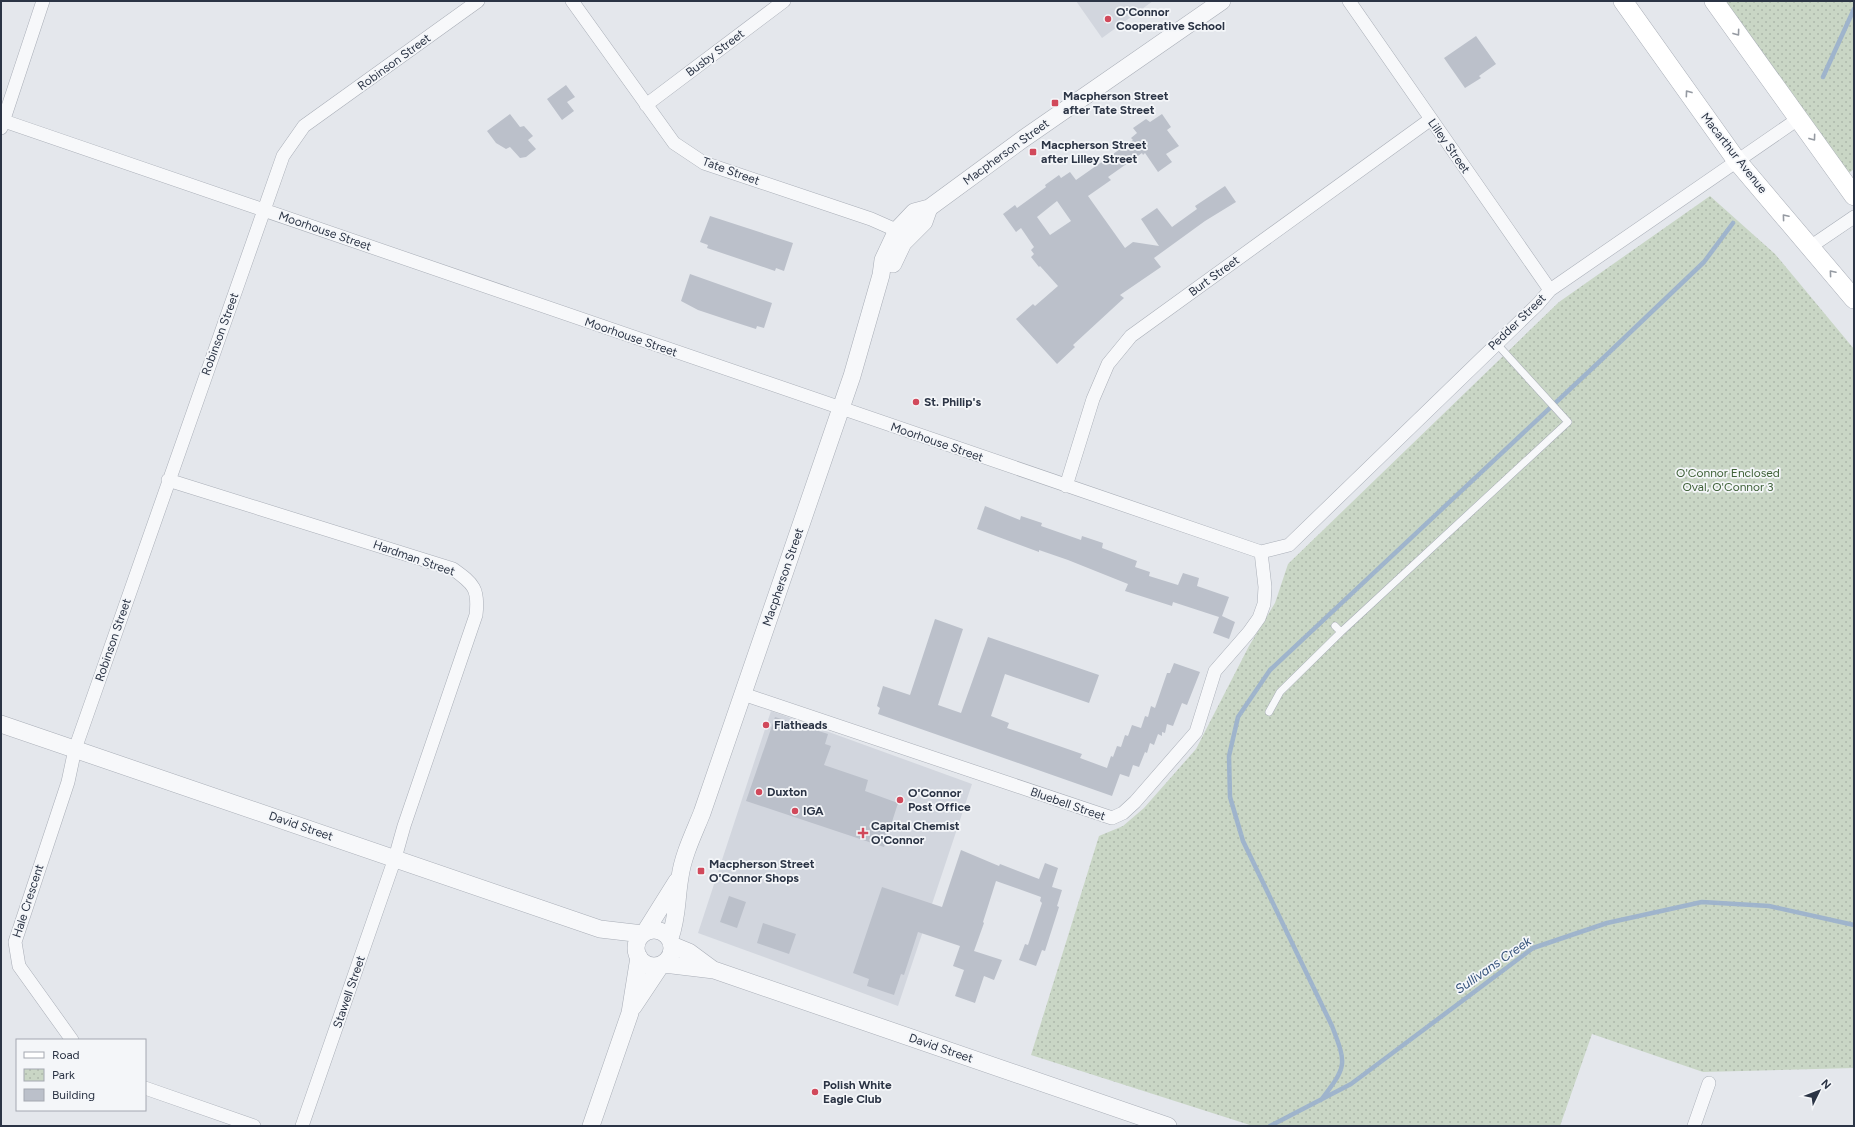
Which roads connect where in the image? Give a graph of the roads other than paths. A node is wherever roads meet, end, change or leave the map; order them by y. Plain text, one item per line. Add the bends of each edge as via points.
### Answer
1 (43, 1) edge
2 (478, 1) edge
3 (572, 1) edge
4 (784, 1) edge
5 (1222, 1) edge
6 (1349, 1) edge
7 (1623, 1) edge
8 (1714, 1) edge
9 (646, 105) junction
10 (1431, 119) junction
11 (1798, 119) junction
12 (2, 123) edge
13 (1737, 161) junction
14 (1854, 196) edge
15 (263, 210) junction
16 (1854, 217) edge
17 (903, 232) junction
18 (1810, 247) junction
19 (1550, 290) junction
20 (1854, 299) edge
21 (1496, 343) junction
22 (840, 408) junction
23 (168, 480) junction
24 (1066, 486) junction
25 (1261, 552) junction
26 (1335, 626) dead end
27 (1341, 632) junction
28 (743, 694) junction
29 (1269, 712) dead end
30 (1, 724) edge
31 (75, 749) junction
32 (395, 858) junction
33 (680, 877) junction
34 (600, 929) junction
35 (644, 933) junction
36 (671, 941) junction
37 (638, 956) junction
38 (662, 965) junction
39 (714, 970) junction
40 (630, 1013) junction
41 (71, 1039) edge
42 (1709, 1083) dead end
43 (146, 1088) edge
44 (254, 1126) edge
45 (302, 1126) edge
46 (590, 1126) edge
47 (1168, 1126) edge
48 (1694, 1126) edge

1 - 12 street
2 - 15 street, Robinson Street via 304,126 283,156
3 - 9 street, Tate Street
4 - 9 street, Busby Street
5 - 17 street, Macpherson Street via 1030,134 929,208 924,222
6 - 10 street, Lilley Street
13 -> 7 main road, Macarthur Avenue
8 -> 11 main road
9 - 17 street, Tate Street via 674,143 704,163
10 - 19 street, Lilley Street
10 - 24 street, Burt Street via 1131,336 1108,364 1093,399
11 - 13 street, Pedder Street
11 -> 14 main road
12 - 15 street, Moorhouse Street
18 -> 13 main road, Macarthur Avenue
13 - 19 street, Pedder Street
15 - 22 street, Moorhouse Street
15 - 23 street, Robinson Street
16 - 18 street
17 - 22 street, Macpherson Street via 892,266 881,275 852,376
20 -> 18 main road, Macarthur Avenue
19 - 21 street, Pedder Street
21 - 25 street, Pedder Street via 1289,545
21 - 27 lane via 1568,422
22 - 24 street, Moorhouse Street
22 - 28 street, Macpherson Street
23 - 31 street, Robinson Street
23 - 32 street, Hardman Street via 453,569 474,588 478,599 476,615
24 - 25 street, Moorhouse Street
25 - 28 street, Bluebell Street via 1265,587 1261,611 1249,632 1215,671 1196,732 1135,802 1123,813 1112,818
26 - 27 lane
27 - 29 lane via 1280,692
28 - 33 street, Macpherson Street via 682,864
30 - 31 street, David Street
31 - 32 street, David Street
31 - 41 street, Hale Crescent via 68,782 15,942 19,966
32 - 34 street, David Street
32 - 45 street, Stawell Street
33 - 35 street, Macpherson Street
33 - 36 street, Macpherson Street via 676,920
34 - 35 street, David Street
34 - 37 street, David Street
35 - 36 street via 658,930 666,934
35 - 37 street via 636,945
36 - 38 street via 670,957
36 - 39 street, David Street
37 - 38 street via 648,965
37 - 40 street
38 - 39 street, David Street
38 - 40 street
39 - 47 street, David Street
40 - 46 street
42 - 48 street
43 - 44 street

